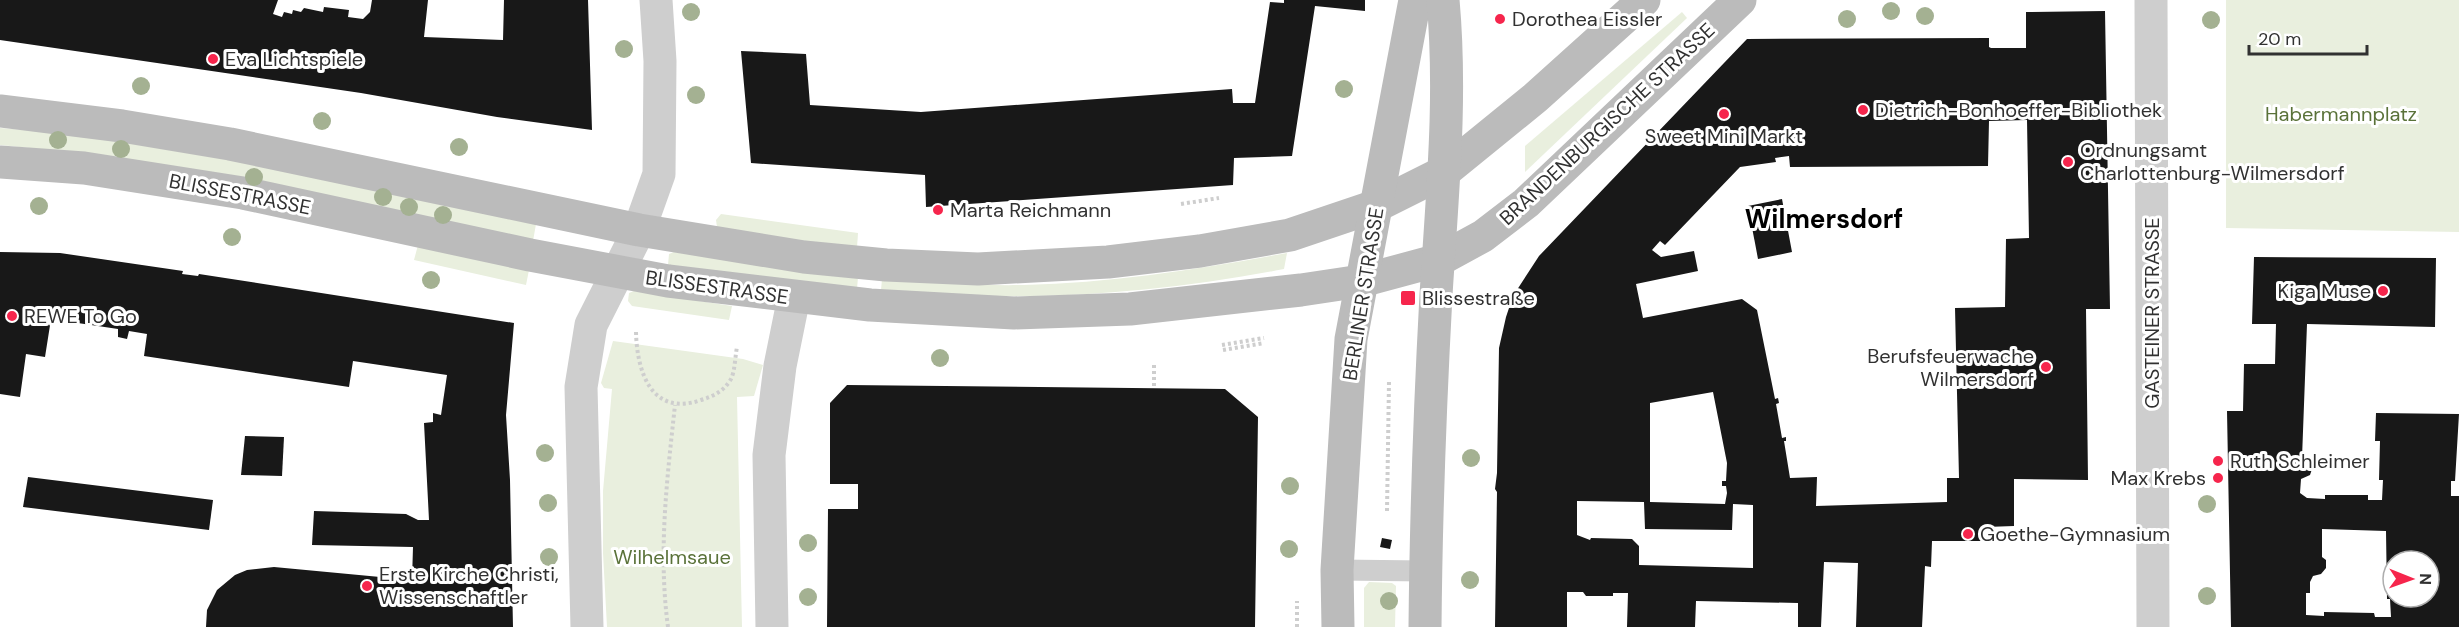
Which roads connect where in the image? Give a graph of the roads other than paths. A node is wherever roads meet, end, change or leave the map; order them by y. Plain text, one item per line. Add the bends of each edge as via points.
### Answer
1 (656, 0) edge
2 (1415, 0) edge
3 (1443, 0) edge
4 (1644, 0) edge
5 (1740, 0) edge
6 (2151, 0) edge
7 (0, 111) edge
8 (0, 162) edge
9 (1444, 172) junction
10 (1376, 206) junction
11 (639, 230) junction
12 (1439, 260) junction
13 (618, 273) junction
14 (1361, 281) junction
15 (794, 297) junction
16 (1337, 570) junction
17 (1426, 571) junction
18 (587, 627) edge
19 (772, 627) edge
20 (1338, 627) edge
21 (1425, 627) edge
22 (2153, 627) edge

1 - 11 street via 659,174
2 - 10 main road, BERLINER STRASSE
3 - 9 main road via 1447,66
4 - 9 main road via 1535,98
5 - 12 main road, BRANDENBURGISCHE STRASSE via 1526,203 1483,236
6 - 22 street, GASTEINER STRASSE
7 - 11 main road via 111,124 254,148
8 - 13 main road, BLISSESTRASSE via 84,168 243,193
9 - 10 main road
9 - 12 main road
10 - 11 main road via 1310,230 1200,251 1020,268 871,264
10 - 14 main road, BERLINER STRASSE
11 - 13 street
12 - 14 main road, BLISSESTRASSE
12 - 17 main road via 1429,427
13 - 15 main road, BLISSESTRASSE
13 - 18 street via 591,325 581,387
14 - 15 main road, BLISSESTRASSE via 1118,310 1014,313
14 - 16 main road, BERLINER STRASSE via 1350,357
15 - 19 street via 769,454
16 - 17 lane
16 - 20 main road, BERLINER STRASSE
17 - 21 main road

